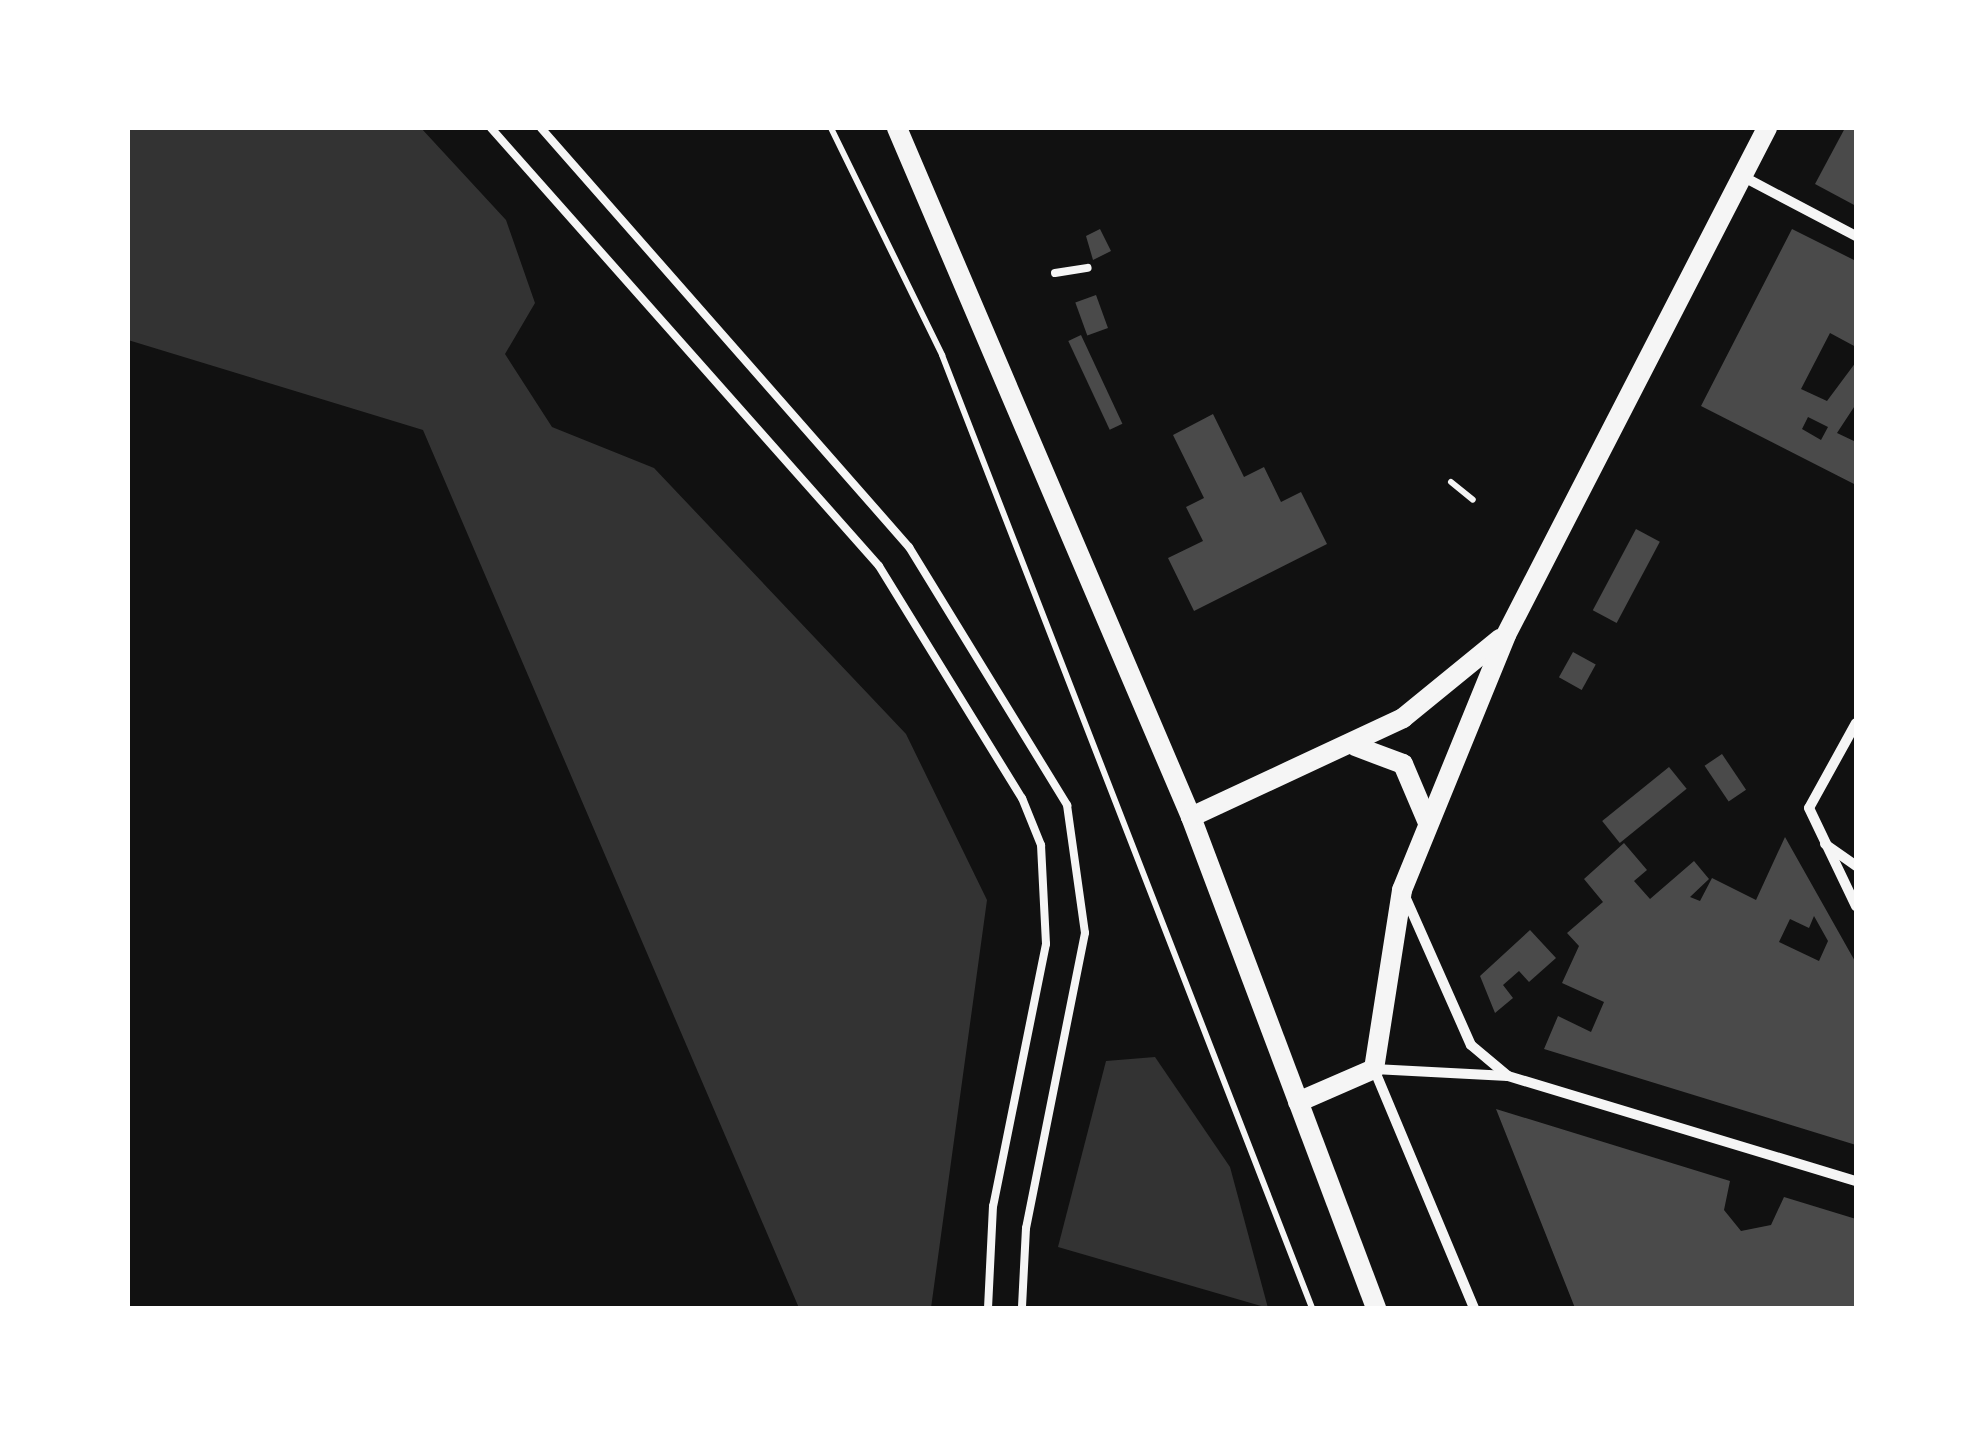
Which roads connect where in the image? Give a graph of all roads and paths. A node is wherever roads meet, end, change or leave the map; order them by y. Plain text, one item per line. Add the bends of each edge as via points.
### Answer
1 (491, 128) edge
2 (540, 128) edge
3 (831, 128) edge
4 (897, 128) edge
5 (1766, 128) edge
6 (1742, 176) junction
7 (1856, 236) edge
8 (1088, 268) dead end
9 (1055, 272) dead end
10 (1451, 482) dead end
11 (1473, 500) dead end
12 (1506, 634) junction
13 (1856, 723) edge
14 (1355, 746) junction
15 (1190, 817) junction
16 (1428, 825) junction
17 (1824, 844) junction
18 (1856, 866) edge
19 (1402, 890) junction
20 (1856, 906) edge
21 (1374, 1070) junction
22 (1508, 1076) junction
23 (1298, 1102) junction
24 (1856, 1182) edge
25 (988, 1308) edge
26 (1022, 1308) edge
27 (1312, 1308) edge
28 (1376, 1308) edge
29 (1474, 1308) edge

1 - 25 lane via 879,566 1022,798 1042,845 1046,944 993,1206
2 - 26 lane via 909,546 1067,805 1085,933 1026,1228
3 - 27 path via 942,355
4 - 15 main road
5 - 6 main road
6 - 7 street
6 - 12 main road
8 - 9 lane
10 - 11 path
12 - 14 main road via 1421,707
12 - 16 main road
13 - 17 street via 1809,808
14 - 15 main road
14 - 16 main road via 1403,764
15 - 23 main road
16 - 19 main road
17 - 18 street
17 - 20 street
19 - 21 main road
19 - 22 street via 1471,1044
21 - 22 street
21 - 23 main road
21 - 29 street
22 - 24 street
23 - 28 main road

